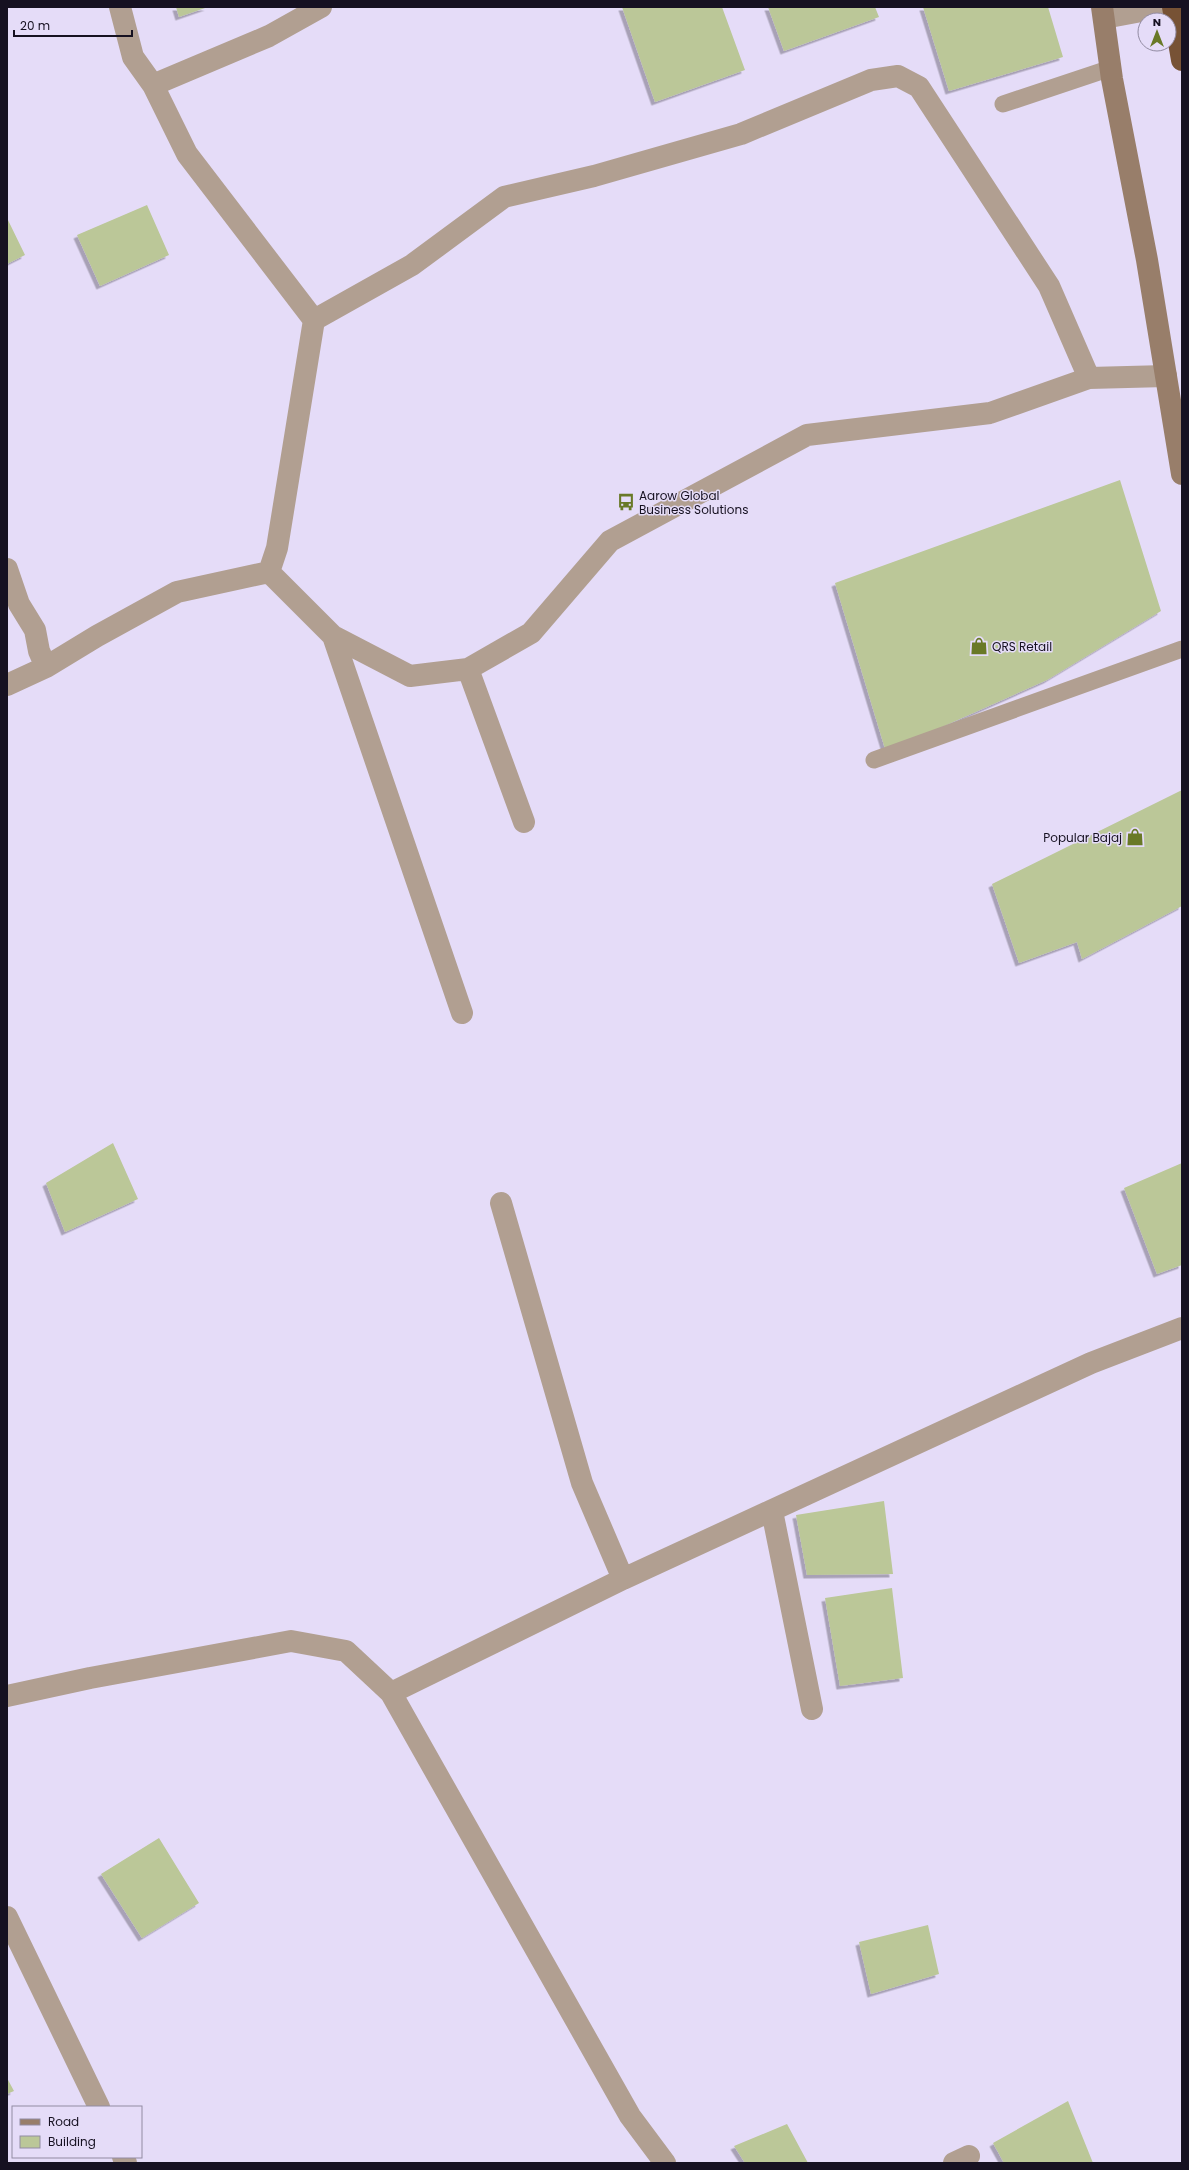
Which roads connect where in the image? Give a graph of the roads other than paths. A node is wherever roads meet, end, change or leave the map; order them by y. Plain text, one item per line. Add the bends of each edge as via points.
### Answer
1 (120, 7) edge
2 (321, 7) edge
3 (1163, 7) edge
4 (1173, 7) edge
5 (1103, 13) edge
6 (1182, 60) edge
7 (1111, 68) junction
8 (153, 85) junction
9 (1003, 104) dead end
10 (314, 320) junction
11 (1166, 376) junction
12 (1090, 378) junction
13 (1182, 474) edge
14 (7, 569) edge
15 (269, 572) junction
16 (333, 636) junction
17 (1182, 649) edge
18 (46, 667) junction
19 (468, 669) junction
20 (7, 685) edge
21 (874, 760) dead end
22 (524, 822) dead end
23 (462, 1013) dead end
24 (501, 1203) dead end
25 (1182, 1328) edge
26 (772, 1511) junction
27 (623, 1579) junction
28 (391, 1693) junction
29 (7, 1696) edge
30 (812, 1708) dead end
31 (7, 1917) edge
32 (99, 2106) edge
33 (665, 2163) edge

1 - 8 street via 133,57
2 - 8 street via 268,36
3 - 5 street
4 - 6 highway
5 - 7 street
7 - 9 lane
7 - 11 street
8 - 10 street via 187,154
10 - 12 street via 412,266 504,197 594,176 741,134 871,80 898,76 919,87 1049,286
10 - 15 street via 277,548
11 - 12 street
11 - 13 street
12 - 19 street via 990,413 807,434 610,541 531,633
14 - 18 street via 19,604 35,630 39,651
15 - 16 street
15 - 18 street via 177,592
16 - 19 street via 410,676
16 - 23 street
17 - 21 lane
18 - 20 street
19 - 22 street
24 - 27 street via 582,1483
25 - 26 street via 1091,1363
26 - 27 street
26 - 30 street
27 - 28 street
28 - 29 street via 346,1651 291,1641
28 - 33 street via 630,2116
31 - 32 street

